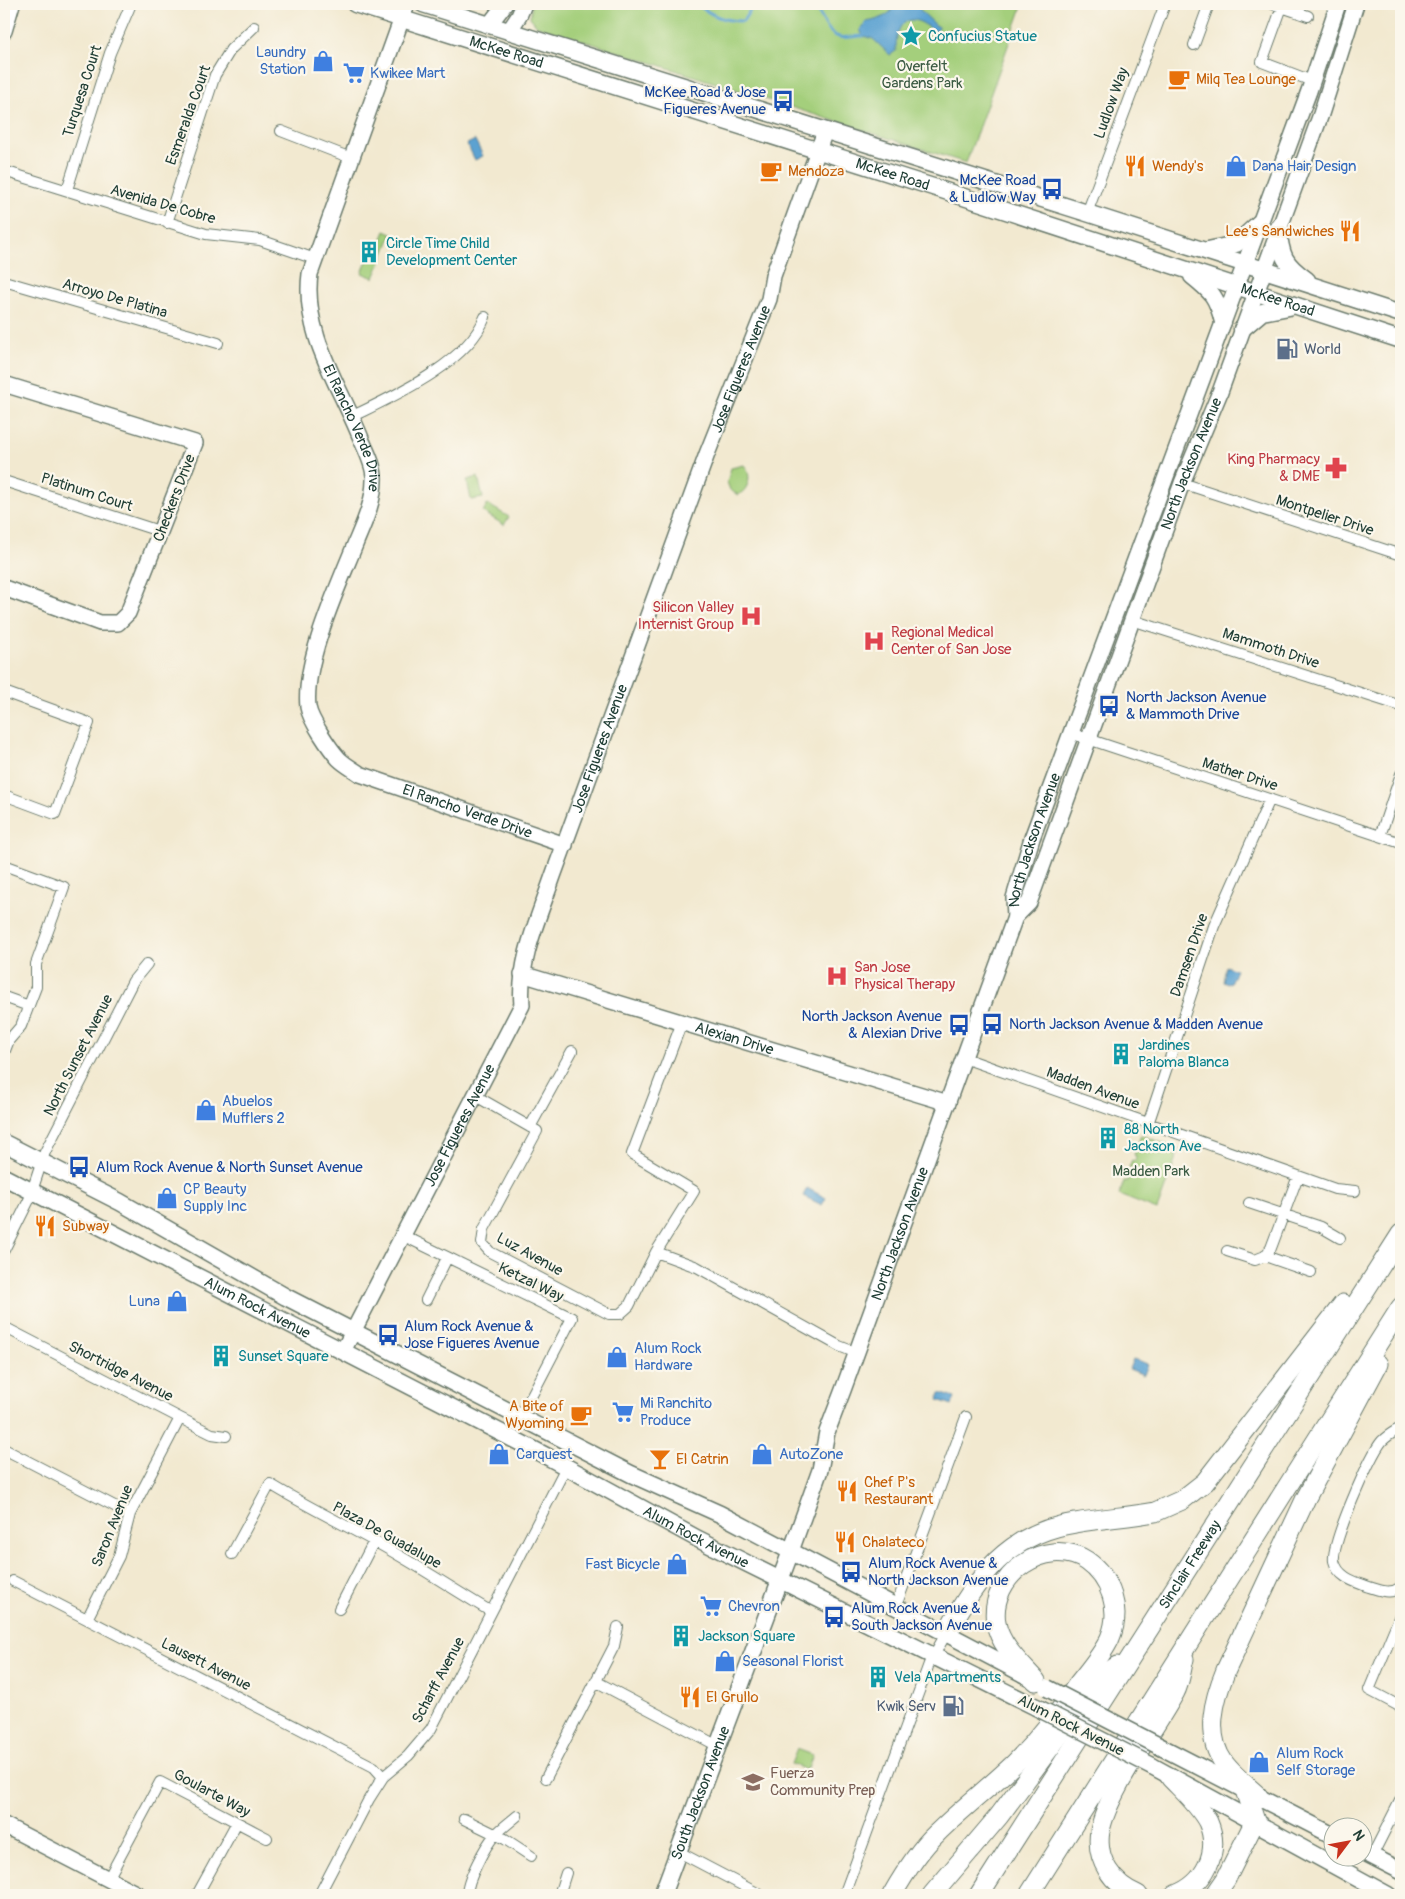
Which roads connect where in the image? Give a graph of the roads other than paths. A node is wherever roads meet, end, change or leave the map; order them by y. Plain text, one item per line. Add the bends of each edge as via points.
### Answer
1 (12, 4) edge
2 (131, 4) edge
3 (355, 4) edge
4 (423, 4) edge
5 (505, 4) edge
6 (524, 4) edge
7 (1165, 4) edge
8 (1208, 4) edge
9 (1338, 4) edge
10 (1356, 4) edge
11 (1278, 5) edge
12 (404, 11) edge
13 (1308, 16) dead end
14 (489, 25) junction
15 (254, 27) dead end
16 (4, 31) edge
17 (509, 32) junction
18 (1194, 45) dead end
19 (1312, 81) junction
20 (281, 131) dead end
21 (825, 131) junction
22 (818, 150) junction
23 (351, 158) junction
24 (4, 171) edge
25 (66, 190) junction
26 (1088, 213) junction
27 (167, 222) junction
28 (1259, 223) junction
29 (1050, 225) junction
30 (1278, 228) junction
31 (1205, 251) junction
32 (315, 259) junction
33 (1244, 264) junction
34 (1182, 268) junction
35 (1263, 270) junction
36 (4, 281) edge
37 (1236, 286) junction
38 (1319, 289) junction
39 (1255, 292) junction
40 (1306, 309) junction
41 (1401, 314) edge
42 (485, 317) dead end
43 (1223, 322) junction
44 (1242, 330) junction
45 (1401, 340) edge
46 (218, 343) dead end
47 (4, 384) edge
48 (352, 416) junction
49 (1168, 470) junction
50 (4, 481) edge
51 (1182, 483) junction
52 (1173, 509) junction
53 (162, 532) junction
54 (1401, 555) edge
55 (4, 588) edge
56 (1132, 620) junction
57 (4, 692) edge
58 (1401, 706) edge
59 (1070, 733) junction
60 (1088, 739) junction
61 (1401, 774) edge
62 (4, 795) edge
63 (1270, 800) junction
64 (1380, 836) junction
65 (1401, 843) edge
66 (565, 845) junction
67 (4, 865) edge
68 (1015, 918) junction
69 (147, 964) dead end
70 (522, 974) junction
71 (4, 997) edge
72 (29, 1006) junction
73 (682, 1022) junction
74 (572, 1051) dead end
75 (4, 1053) edge
76 (964, 1058) junction
77 (474, 1095) junction
78 (948, 1103) junction
79 (1148, 1124) junction
80 (530, 1127) junction
81 (4, 1143) edge
82 (41, 1162) junction
83 (1298, 1176) junction
84 (4, 1177) edge
85 (31, 1191) junction
86 (1355, 1191) dead end
87 (1249, 1203) dead end
88 (1282, 1216) junction
89 (1401, 1228) edge
90 (1401, 1234) edge
91 (402, 1235) junction
92 (1340, 1238) dead end
93 (4, 1250) edge
94 (656, 1252) junction
95 (1227, 1252) dead end
96 (1265, 1256) junction
97 (447, 1258) junction
98 (1311, 1272) dead end
99 (426, 1300) dead end
100 (1401, 1307) edge
101 (1401, 1321) edge
102 (4, 1327) edge
103 (352, 1331) junction
104 (343, 1350) junction
105 (856, 1353) junction
106 (966, 1417) dead end
107 (180, 1418) junction
108 (520, 1418) junction
109 (1397, 1430) dead end
110 (226, 1436) dead end
111 (4, 1449) edge
112 (566, 1467) junction
113 (130, 1514) junction
114 (373, 1542) junction
115 (791, 1551) junction
116 (232, 1554) dead end
117 (780, 1580) junction
118 (13, 1581) dead end
119 (1401, 1586) edge
120 (896, 1606) junction
121 (338, 1609) dead end
122 (490, 1611) junction
123 (1401, 1612) edge
124 (87, 1619) junction
125 (618, 1626) dead end
126 (947, 1632) junction
127 (1188, 1643) junction
128 (933, 1656) junction
129 (1130, 1657) junction
130 (596, 1682) junction
131 (1042, 1684) junction
132 (1401, 1707) edge
133 (718, 1746) junction
134 (384, 1777) junction
135 (1170, 1777) junction
136 (546, 1778) dead end
137 (1251, 1793) junction
138 (1401, 1799) edge
139 (517, 1816) dead end
140 (464, 1819) dead end
141 (1255, 1821) junction
142 (236, 1824) junction
143 (4, 1825) edge
144 (1322, 1830) edge
145 (495, 1835) junction
146 (268, 1838) dead end
147 (1063, 1844) junction
148 (1372, 1845) edge
149 (678, 1852) junction
150 (531, 1856) dead end
151 (1372, 1856) edge
152 (1401, 1870) edge
153 (566, 1873) dead end
154 (108, 1879) junction
155 (760, 1894) edge
156 (137, 1895) edge
157 (197, 1895) edge
158 (319, 1895) edge
159 (467, 1895) edge
160 (559, 1895) edge
161 (662, 1895) edge
162 (844, 1895) edge
163 (892, 1895) edge
164 (932, 1895) edge
165 (979, 1895) edge
166 (1029, 1895) edge
167 (1036, 1895) edge
168 (1138, 1895) edge
169 (1175, 1895) edge
170 (1215, 1895) edge
171 (1388, 1895) edge

1 - 16 street
2 - 25 street, Turquesa Court via 110,53
3 - 12 main road, McKee Road
4 - 14 main road, McKee Road
5 - 14 street
6 - 17 street
7 - 26 street, Ludlow Way
8 - 18 street
9 - 19 street, North Jackson Avenue
10 - 30 street, North Jackson Avenue
11 - 13 street
11 - 19 street via 1262,62
12 - 22 main road, McKee Road
12 - 23 street, El Rancho Verde Drive
14 - 17 main road, McKee Road
15 - 27 street, Esmeralda Court via 231,49 215,76
17 - 21 main road, McKee Road
19 - 28 street, North Jackson Avenue
20 - 23 street
21 - 22 street, Jose Figueres Avenue
21 - 26 main road, McKee Road
22 - 29 main road, McKee Road
22 - 66 street, Jose Figueres Avenue via 773,276 770,299 707,454
23 - 32 street, El Rancho Verde Drive
24 - 25 street, Avenida De Cobre
25 - 27 street, Avenida De Cobre
26 - 29 main road via 1080,220 1061,218
26 - 31 main road, McKee Road
27 - 32 street, Avenida De Cobre via 206,234 260,240
28 - 31 main road via 1236,244
28 - 33 street, North Jackson Avenue
29 - 34 main road, McKee Road
30 - 35 street, North Jackson Avenue
30 - 38 main road via 1282,255 1288,266
31 - 33 main road, McKee Road
32 - 48 street, El Rancho Verde Drive via 308,290 316,340
33 - 35 main road, McKee Road
33 - 37 street, North Jackson Avenue
34 - 37 main road, McKee Road
34 - 43 main road via 1213,292
35 - 38 main road, McKee Road
35 - 39 street, North Jackson Avenue
36 - 46 street, Arroyo De Platina
37 - 39 main road, McKee Road
37 - 43 street, North Jackson Avenue
38 - 41 main road, McKee Road
39 - 40 main road, McKee Road
39 - 44 street, North Jackson Avenue
40 - 44 main road via 1270,309 1255,316
40 - 45 main road, McKee Road
42 - 48 street via 480,331 459,352 417,384
43 - 49 street, North Jackson Avenue
44 - 51 street, North Jackson Avenue
47 - 53 street, Checkers Drive via 195,443
48 - 66 street, El Rancho Verde Drive via 374,479 360,532 325,617 311,671 308,708 339,759 360,774
49 - 52 street via 1173,480 1170,500
49 - 59 street, North Jackson Avenue
50 - 53 street, Platinum Court
51 - 52 street, North Jackson Avenue
51 - 54 street, Montpelier Drive
52 - 56 street, North Jackson Avenue
53 - 55 street, Checkers Drive via 128,613 118,623 100,623
56 - 58 street, Mammoth Drive
56 - 60 street, North Jackson Avenue
57 - 62 street via 88,723 55,814
59 - 60 street, Mather Drive
59 - 68 street, North Jackson Avenue via 1014,898
60 - 63 street, Mather Drive
60 - 68 street, North Jackson Avenue via 1029,903
61 - 64 street
63 - 64 street, Mather Drive
63 - 79 street, Damsen Drive via 1214,926
64 - 65 street, Mather Drive
66 - 70 street, Jose Figueres Avenue via 529,945
67 - 72 street via 64,887 36,964 36,987
68 - 76 street, North Jackson Avenue
69 - 82 street, North Sunset Avenue via 134,981
70 - 73 street, Alexian Drive
70 - 77 street, Jose Figueres Avenue via 522,1005
71 - 72 street
72 - 75 street via 21,1026 8,1040
73 - 78 street, Alexian Drive
73 - 94 street, Luz Avenue via 632,1154 694,1191
74 - 80 street, Luz Avenue
76 - 78 street, North Jackson Avenue
76 - 79 street, Madden Avenue
77 - 80 street
77 - 91 street, Jose Figueres Avenue
78 - 105 street, North Jackson Avenue
79 - 83 street, Madden Avenue
80 - 94 street, Luz Avenue via 536,1131 484,1229 482,1243 490,1252 609,1314 620,1314 629,1306
81 - 82 main road, Alum Rock Avenue
82 - 85 street, North Sunset Avenue
82 - 103 main road, Alum Rock Avenue via 120,1202
83 - 86 street, Madden Avenue via 1335,1189
83 - 88 street
84 - 85 main road, Alum Rock Avenue
85 - 93 street, North Sunset Avenue
85 - 104 main road, Alum Rock Avenue
87 - 88 street
88 - 92 street via 1321,1227
88 - 96 street
89 - 126 highway via 1223,1460 1193,1492 1155,1512 1063,1525 1021,1541 989,1567
90 - 129 highway, Sinclair Freeway
91 - 97 street, Ketzal Way
91 - 103 street, Jose Figueres Avenue
94 - 105 street via 697,1267
95 - 96 street via 1255,1260
96 - 98 street
97 - 99 street
97 - 108 street, Ketzal Way via 572,1318
100 - 127 highway
101 - 137 highway via 1306,1498 1218,1689 1213,1719 1216,1746 1225,1763
102 - 107 street, Shortridge Avenue
103 - 104 street, Jose Figueres Avenue
103 - 108 main road, Alum Rock Avenue
104 - 112 main road, Alum Rock Avenue
105 - 115 street, North Jackson Avenue via 827,1432 820,1470
106 - 120 street
107 - 110 street, Shortridge Avenue via 212,1434
107 - 113 street, Saron Avenue
108 - 115 main road, Alum Rock Avenue
109 - 119 street via 1382,1442 1359,1484 1335,1550 1334,1562 1345,1578 1385,1592 1395,1591
111 - 113 street
112 - 117 main road, Alum Rock Avenue
112 - 122 street, Scharff Avenue
113 - 124 street, Saron Avenue via 118,1556
114 - 116 street, Plaza De Guadalupe via 270,1484
114 - 121 street
114 - 122 street, Plaza De Guadalupe
115 - 117 main road, South Jackson Avenue
115 - 120 main road, Alum Rock Avenue
117 - 128 main road, Alum Rock Avenue
117 - 133 main road, South Jackson Avenue
118 - 124 street, Lausett Avenue
120 - 126 main road, Alum Rock Avenue
122 - 134 street, Scharff Avenue via 431,1728 408,1756
123 - 132 street via 1368,1690
124 - 134 street, Lausett Avenue via 374,1767
125 - 130 street via 614,1646
126 - 128 street
126 - 131 main road, Alum Rock Avenue
127 - 147 highway
127 - 168 highway via 1176,1690 1112,1800 1100,1832 1099,1843 1105,1866 1120,1886
128 - 135 main road, Alum Rock Avenue, bridge
128 - 162 street
129 - 164 highway via 1104,1674 999,1816
129 - 165 highway, Sinclair Freeway
130 - 133 street
130 - 136 street
131 - 137 main road, Alum Rock Avenue, bridge
131 - 163 highway via 1011,1654 1001,1636 996,1624 997,1600 1006,1579 1024,1563 1050,1554 1074,1555 1096,1568 1110,1588 1115,1610 1110,1637 1052,1722 1013,1765 934,1836
133 - 149 main road, South Jackson Avenue
134 - 158 street, Scharff Avenue via 369,1799
135 - 141 main road, Alum Rock Avenue
135 - 169 highway via 1204,1816 1213,1844 1203,1875 1188,1889
137 - 141 highway
137 - 144 main road, Alum Rock Avenue
138 - 148 street
139 - 145 street
140 - 145 street
141 - 170 highway
141 - 171 main road, Alum Rock Avenue
142 - 146 street, Goularte Way
142 - 154 street, Goularte Way via 160,1782
142 - 157 street
143 - 154 street
145 - 150 street
145 - 159 street via 470,1880
147 - 166 highway
147 - 167 highway
149 - 155 street
149 - 161 main road, South Jackson Avenue
151 - 152 main road
153 - 160 street
154 - 156 street

